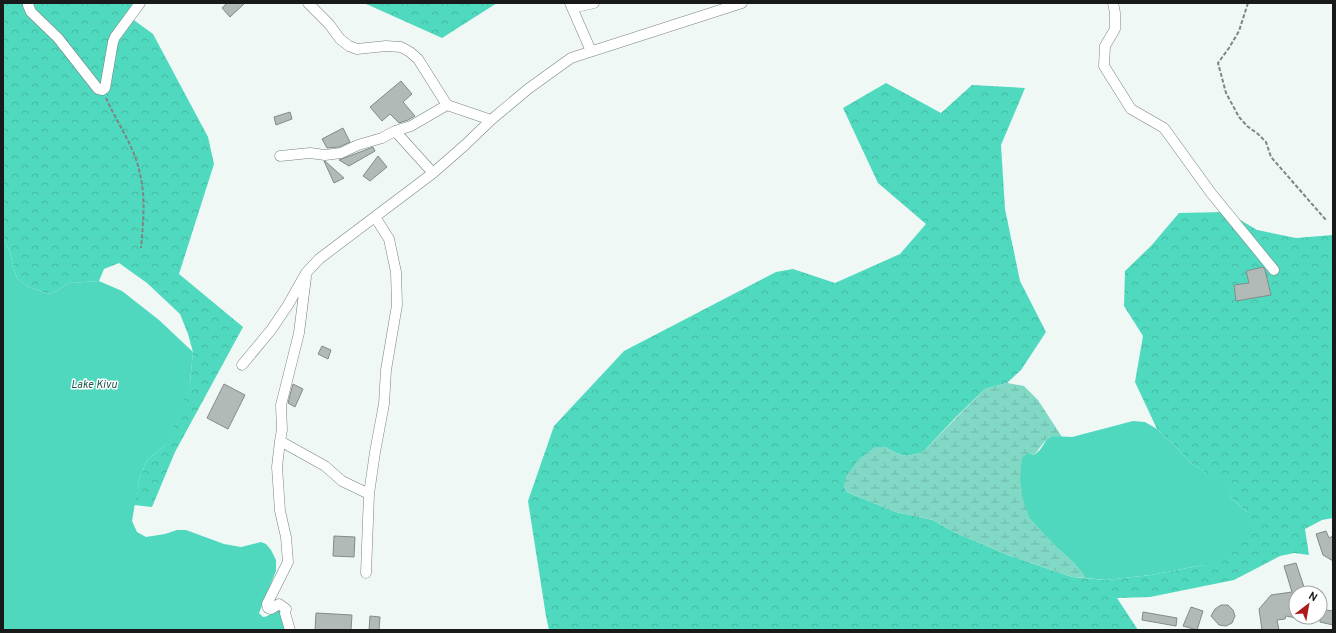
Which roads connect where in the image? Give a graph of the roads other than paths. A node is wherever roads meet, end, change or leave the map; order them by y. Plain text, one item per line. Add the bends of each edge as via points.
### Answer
1 (29, 3) edge
2 (140, 3) edge
3 (308, 3) edge
4 (594, 3) edge
5 (742, 3) edge
6 (1113, 3) edge
7 (571, 5) edge
8 (591, 51) junction
9 (447, 105) junction
10 (491, 120) junction
11 (395, 131) junction
12 (280, 156) dead end
13 (433, 173) junction
14 (375, 217) junction
15 (1274, 270) dead end
16 (306, 273) junction
17 (242, 365) dead end
18 (280, 440) junction
19 (370, 494) junction
20 (366, 573) dead end
21 (290, 630) edge

1 - 2 street via 31,12 58,38 98,89 102,90 105,88 115,36
3 - 9 street via 349,46 357,49 400,47 410,52
4 - 7 street
5 - 8 street
6 - 15 street via 1116,29 1105,46 1104,66 1131,109 1164,128 1211,193
7 - 8 street
8 - 10 street via 571,58
9 - 10 street
9 - 11 street via 411,126
10 - 13 street
11 - 12 street via 341,153
11 - 13 street
13 - 14 street
14 - 16 street via 328,252
14 - 19 street via 389,239 396,272 397,305
16 - 17 street via 271,330
16 - 18 street via 300,333 281,405
18 - 19 street via 325,466 342,481
18 - 21 street via 277,467 280,511 288,562 267,604 271,609 279,604 286,609
19 - 20 street

